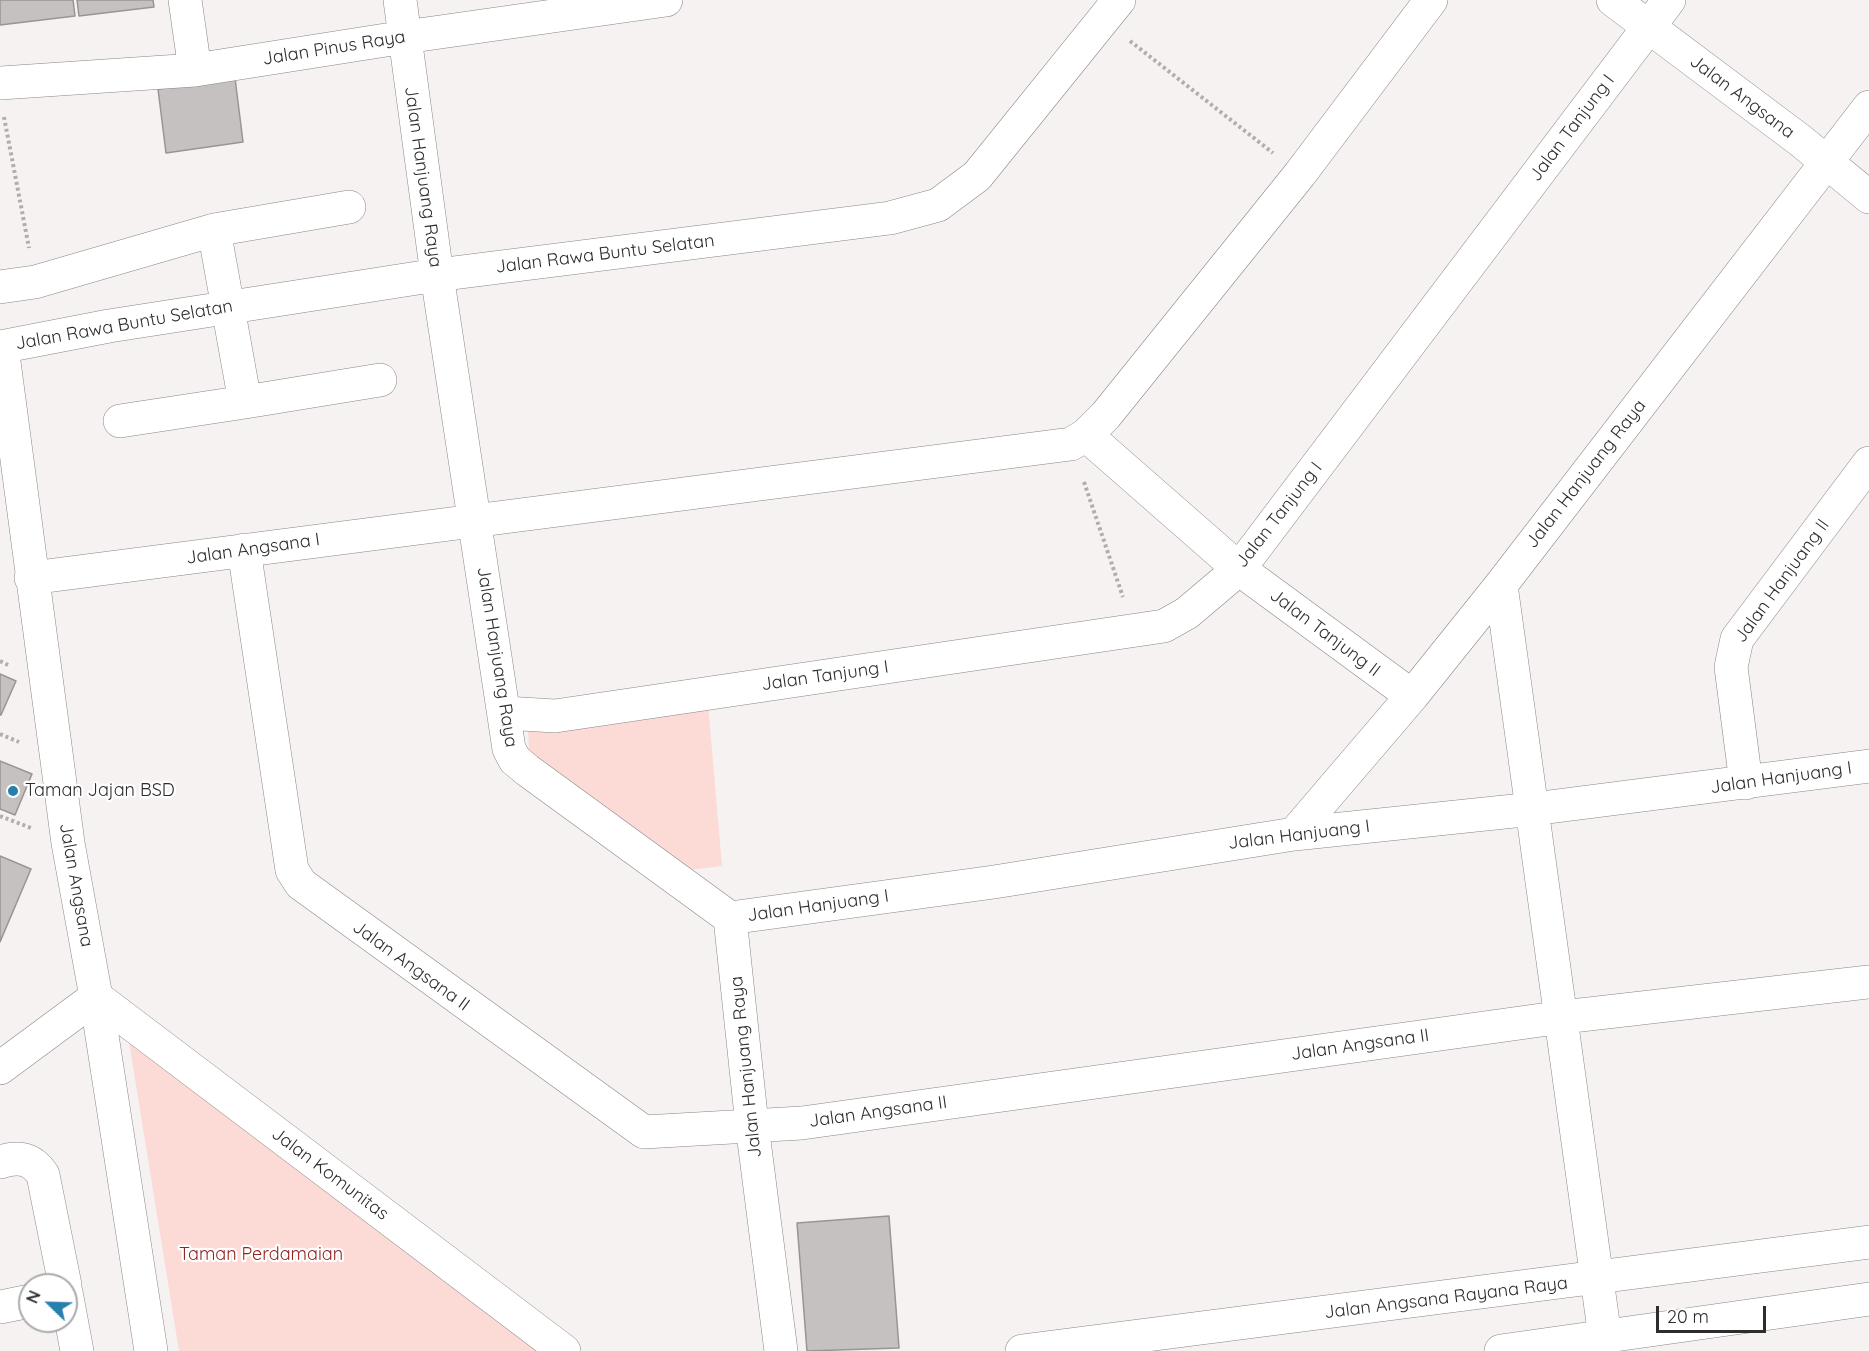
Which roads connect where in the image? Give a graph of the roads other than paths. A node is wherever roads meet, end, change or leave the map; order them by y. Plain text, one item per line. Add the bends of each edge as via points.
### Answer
1 (185, 0) edge
2 (400, 0) edge
3 (666, 0) edge
4 (1431, 0) edge
5 (1613, 0) edge
6 (1669, 0) edge
7 (625, 4) edge
8 (1112, 9) edge
9 (1649, 27) junction
10 (405, 37) junction
11 (195, 70) junction
12 (0, 83) edge
13 (1869, 107) edge
14 (1826, 162) junction
15 (1869, 197) edge
16 (349, 207) dead end
17 (214, 230) junction
18 (437, 275) junction
19 (0, 287) edge
20 (228, 307) junction
21 (1, 347) edge
22 (380, 380) dead end
23 (245, 402) junction
24 (120, 421) dead end
25 (1079, 440) junction
26 (1869, 463) edge
27 (475, 520) junction
28 (244, 550) junction
29 (1239, 568) junction
30 (31, 578) junction
31 (1501, 585) junction
32 (1412, 696) junction
33 (505, 713) junction
34 (1869, 766) edge
35 (1746, 783) junction
36 (1533, 809) junction
37 (1294, 834) junction
38 (730, 918) junction
39 (1869, 982) edge
40 (96, 997) junction
41 (1563, 1017) junction
42 (0, 1068) edge
43 (752, 1125) junction
44 (0, 1162) edge
45 (1869, 1242) edge
46 (63, 1273) edge
47 (1598, 1279) junction
48 (1869, 1299) edge
49 (18, 1303) edge
50 (0, 1307) edge
51 (74, 1333) edge
52 (1605, 1337) junction
53 (77, 1351) edge
54 (151, 1351) edge
55 (564, 1351) edge
56 (781, 1351) edge
57 (1022, 1351) edge
58 (1500, 1351) edge

1 - 11 street
2 - 10 street, Jalan Hanjuang Raya
3 - 7 street, Jalan Pinus Raya
4 - 25 street via 1300,174 1106,414
5 - 9 street, Jalan Angsana
6 - 9 street, Jalan Tanjung I
7 - 10 street, Jalan Pinus Raya
8 - 18 street, Jalan Rawa Buntu Selatan via 977,176 938,205 890,218
9 - 14 street, Jalan Angsana
9 - 29 street, Jalan Tanjung I
10 - 11 street, Jalan Pinus Raya
10 - 18 street, Jalan Hanjuang Raya
11 - 12 street, Jalan Pinus Raya
13 - 14 street, Jalan Hanjuang Raya
14 - 15 street, Jalan Angsana
14 - 31 street, Jalan Hanjuang Raya
16 - 17 street
17 - 19 street via 35,282
17 - 20 street
18 - 20 street, Jalan Rawa Buntu Selatan
18 - 27 street, Jalan Hanjuang Raya
20 - 21 street, Jalan Rawa Buntu Selatan
20 - 23 street
21 - 30 street, Jalan Angsana
22 - 23 street
23 - 24 street
25 - 27 street, Jalan Angsana I
25 - 29 street, Jalan Tanjung II
26 - 35 street, Jalan Hanjuang II via 1737,639 1731,666
27 - 28 street, Jalan Angsana I
27 - 33 street, Jalan Hanjuang Raya
28 - 30 street, Jalan Angsana I
28 - 43 street, Jalan Angsana II via 292,870 301,884 644,1132
29 - 32 street, Jalan Tanjung II
29 - 33 street, Jalan Tanjung I via 1187,613 1164,626 555,716
30 - 40 street, Jalan Angsana via 68,843
31 - 32 street, Jalan Hanjuang Raya
31 - 36 street
32 - 37 street, Jalan Hanjuang Raya
33 - 38 street, Jalan Hanjuang Raya via 509,749 515,760
34 - 35 street, Jalan Hanjuang I
35 - 36 street, Jalan Hanjuang I
36 - 37 street, Jalan Hanjuang I
36 - 41 street
37 - 38 street, Jalan Hanjuang I via 994,882
38 - 43 street, Jalan Hanjuang Raya
39 - 41 street, Jalan Angsana II
40 - 42 street
40 - 54 street, Jalan Angsana
40 - 55 street, Jalan Komunitas
41 - 43 street, Jalan Angsana II via 802,1123
41 - 47 street
43 - 56 street, Jalan Hanjuang Raya
44 - 46 street via 12,1158 27,1160 36,1164 43,1175
45 - 47 street, Jalan Angsana Rayana Raya
47 - 52 street
47 - 57 street, Jalan Angsana Rayana Raya
48 - 52 street
49 - 50 street
51 - 53 street
52 - 58 street

